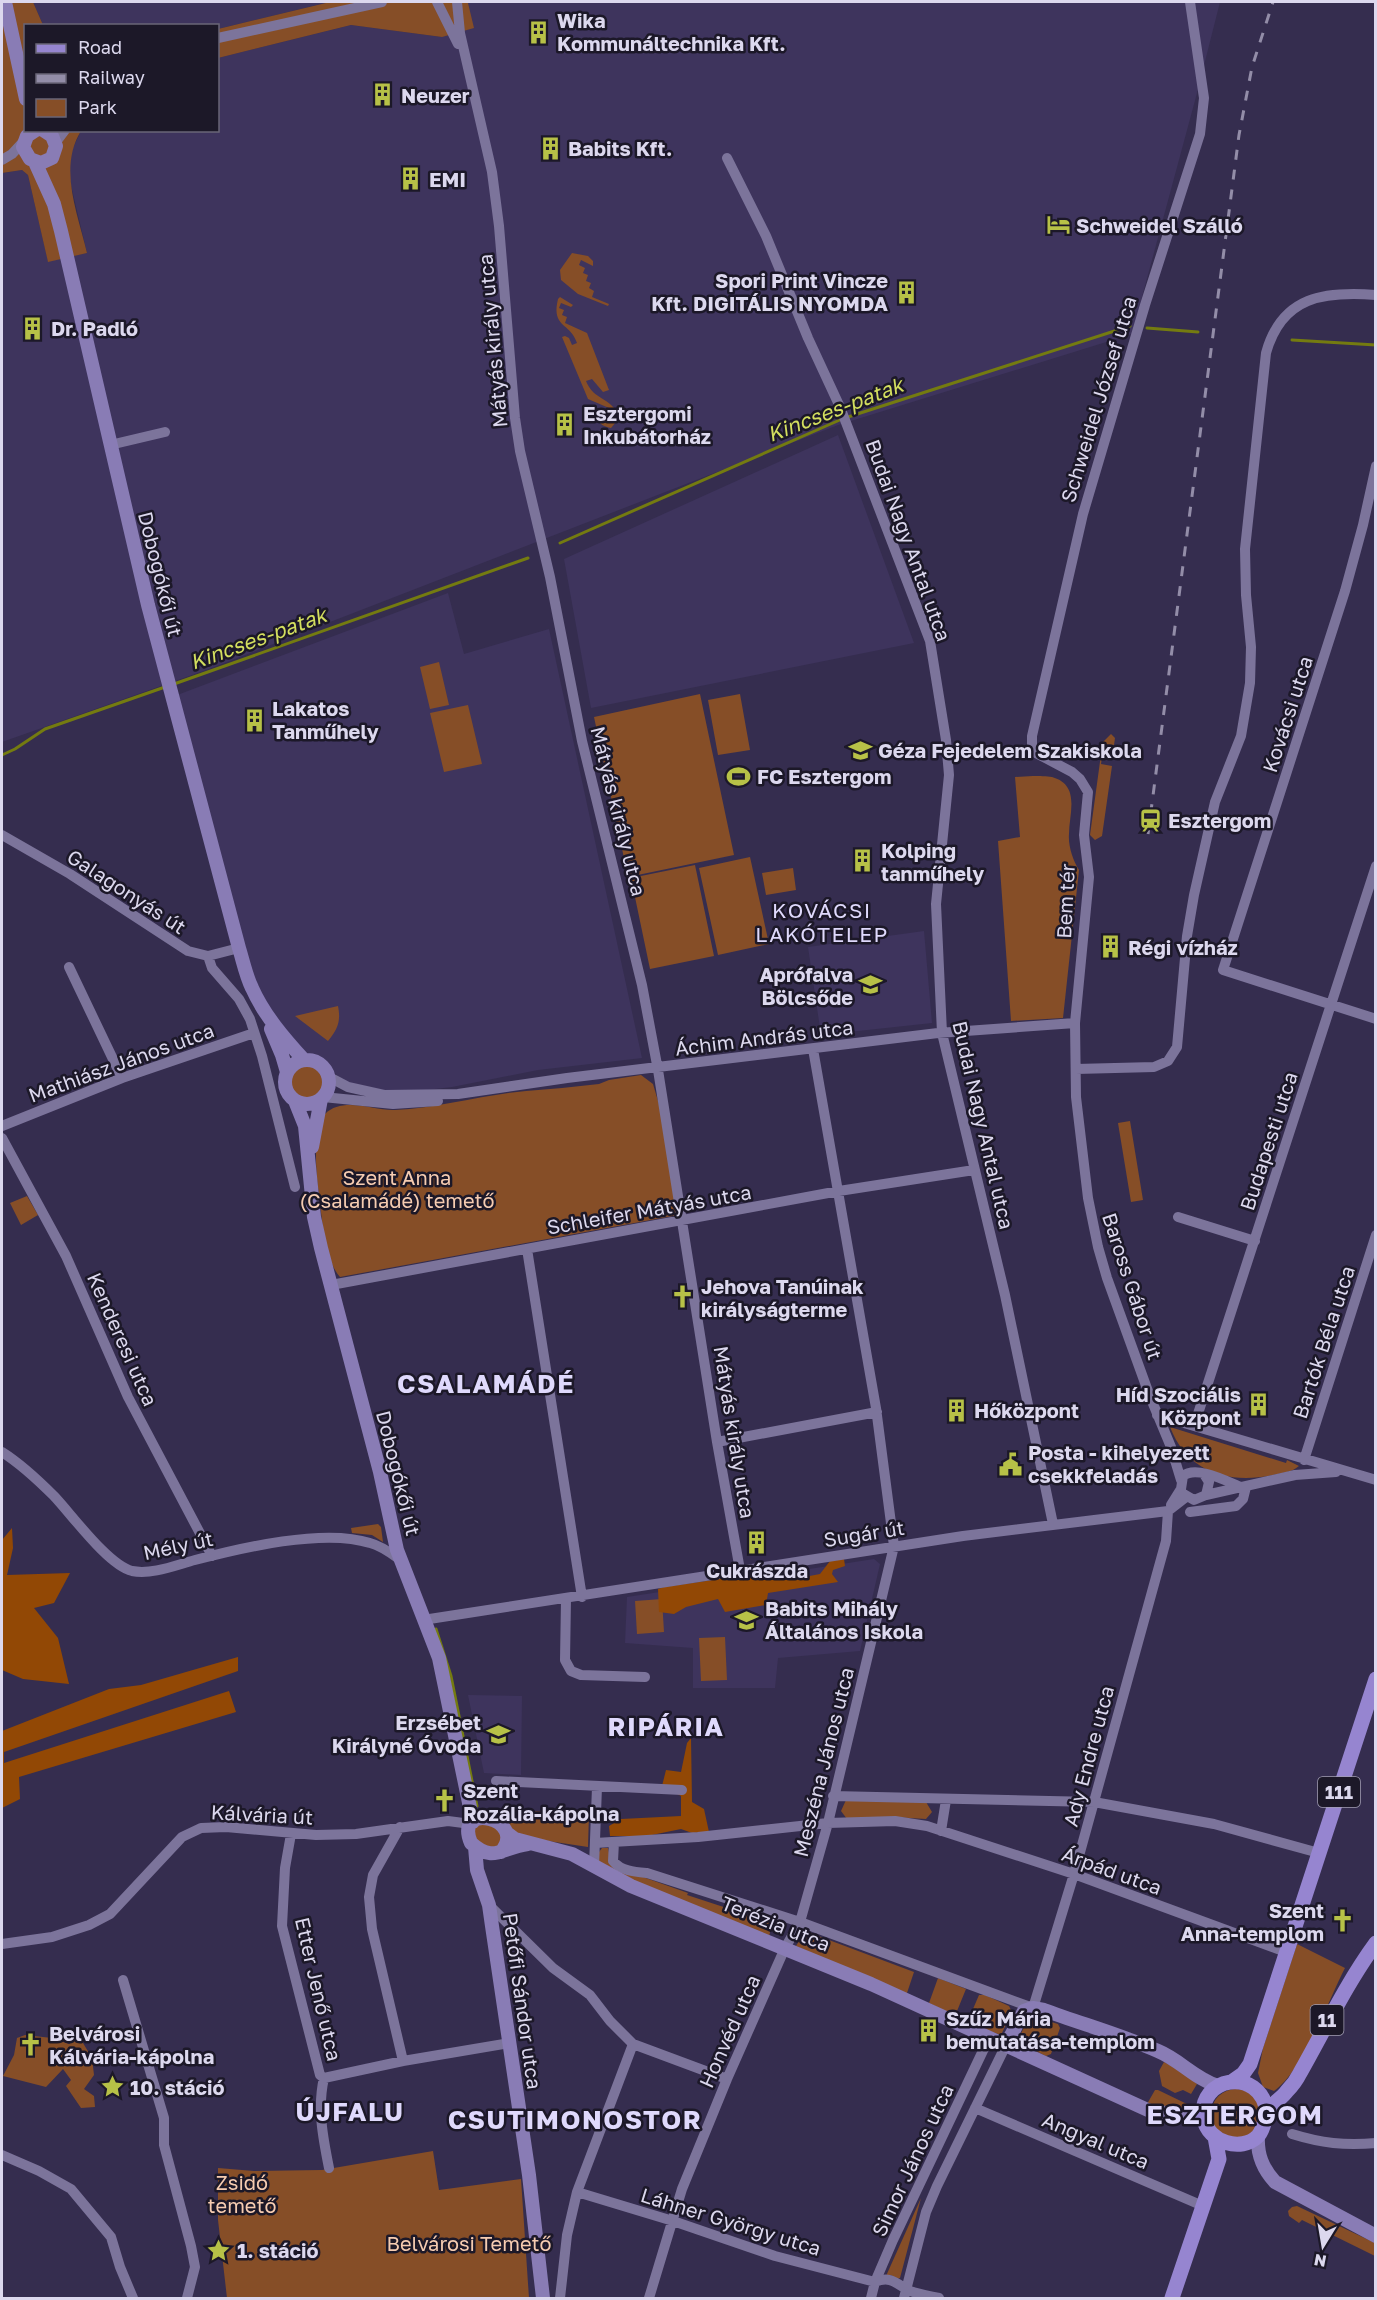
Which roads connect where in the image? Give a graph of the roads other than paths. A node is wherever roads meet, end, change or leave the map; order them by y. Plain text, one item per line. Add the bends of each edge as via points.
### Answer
1 (5, 2) edge
2 (13, 2) edge
3 (382, 2) edge
4 (437, 2) edge
5 (457, 2) edge
6 (1190, 2) edge
7 (370, 3) edge
8 (219, 38) edge
9 (24, 49) edge
10 (466, 63) junction
11 (24, 90) edge
12 (44, 134) edge
13 (727, 158) dead end
14 (38, 160) junction
15 (2, 161) edge
16 (1376, 295) edge
17 (165, 432) dead end
18 (110, 445) junction
19 (1376, 466) edge
20 (1083, 783) joint
21 (2, 836) edge
22 (1376, 866) edge
23 (239, 948) junction
24 (207, 956) junction
25 (69, 967) dead end
26 (1330, 1005) junction
27 (267, 1017) junction
28 (1376, 1019) edge
29 (1075, 1023) junction
30 (254, 1033) junction
31 (942, 1033) junction
32 (813, 1049) junction
33 (304, 1060) junction
34 (658, 1068) junction
35 (1076, 1069) junction
36 (287, 1072) junction
37 (328, 1077) junction
38 (122, 1078) junction
39 (458, 1094) junction
40 (322, 1098) junction
41 (295, 1101) junction
42 (2, 1126) edge
43 (2, 1138) edge
44 (310, 1164) junction
45 (974, 1170) junction
46 (295, 1187) dead end
47 (839, 1191) junction
48 (1178, 1217) dead end
49 (683, 1221) junction
50 (1376, 1235) edge
51 (1255, 1241) junction
52 (527, 1249) junction
53 (331, 1286) junction
54 (877, 1412) junction
55 (1157, 1415) junction
56 (1194, 1426) junction
57 (717, 1442) junction
58 (1171, 1447) junction
59 (2, 1452) edge
60 (1304, 1460) junction
61 (1191, 1471) junction
62 (1343, 1471) junction
63 (1204, 1474) junction
64 (1376, 1480) edge
65 (1244, 1487) junction
66 (1182, 1488) junction
67 (1206, 1495) junction
68 (1168, 1511) junction
69 (1190, 1512) dead end
70 (1053, 1524) junction
71 (894, 1546) junction
72 (212, 1556) junction
73 (402, 1561) junction
74 (740, 1569) junction
75 (582, 1597) junction
76 (566, 1599) junction
77 (423, 1620) junction
78 (645, 1677) dead end
79 (1376, 1679) edge
80 (496, 1781) dead end
81 (597, 1787) junction
82 (682, 1791) dead end
83 (833, 1796) junction
84 (946, 1800) junction
85 (1094, 1802) junction
86 (474, 1823) junction
87 (828, 1823) junction
88 (400, 1827) junction
89 (941, 1831) junction
90 (507, 1833) junction
91 (291, 1834) junction
92 (614, 1842) junction
93 (595, 1843) junction
94 (530, 1844) junction
95 (475, 1847) junction
96 (494, 1853) junction
97 (1319, 1853) junction
98 (594, 1866) junction
99 (1074, 1874) junction
100 (484, 1888) junction
101 (489, 1905) junction
102 (800, 1922) junction
103 (1376, 1942) edge
104 (2, 1944) edge
105 (785, 1948) junction
106 (1286, 1952) junction
107 (123, 1980) dead end
108 (1033, 2008) junction
109 (989, 2038) junction
110 (510, 2043) junction
111 (633, 2044) junction
112 (1006, 2045) junction
113 (403, 2061) junction
114 (1250, 2064) junction
115 (324, 2078) junction
116 (727, 2079) junction
117 (1233, 2081) junction
118 (1218, 2086) junction
119 (1260, 2092) junction
120 (1280, 2098) junction
121 (975, 2108) junction
122 (1267, 2112) junction
123 (1204, 2118) junction
124 (1292, 2134) dead end
125 (1258, 2136) junction
126 (1215, 2137) junction
127 (1372, 2142) edge
128 (1236, 2144) junction
129 (2, 2155) edge
130 (1258, 2155) junction
131 (1219, 2158) junction
132 (329, 2168) dead end
133 (577, 2192) junction
134 (1203, 2206) junction
135 (673, 2221) junction
136 (1376, 2236) edge
137 (875, 2282) junction
138 (905, 2294) edge
139 (133, 2298) edge
140 (187, 2298) edge
141 (543, 2298) edge
142 (560, 2298) edge
143 (649, 2298) edge
144 (871, 2298) edge
145 (939, 2298) edge
146 (1172, 2298) edge

1 - 11 main road
2 - 9 main road
3 - 7 street
4 - 10 street, Mátyás király utca
5 - 10 street, Mátyás király utca
6 - 20 street, Schweidel József utca via 1204,98 1200,134 1144,305 1083,514 1032,736 1036,753 1072,772
7 - 8 street
10 - 34 street, Mátyás király utca via 497,208 520,451 582,741 630,929
12 - 14 main road via 55,152
12 - 14 main road, Dobogókői út via 24,151
12 - 15 street
13 - 31 street, Budai Nagy Antal utca via 766,236 848,426 930,641 949,775 936,904
14 - 15 street
14 - 18 main road, Dobogókői út via 54,204
16 - 35 street via 1334,293 1303,302 1276,327 1266,353 1245,549 1250,683 1241,736 1215,802 1194,895 1177,1047 1168,1061 1154,1067
17 - 18 street
18 - 23 main road, Dobogókői út
19 - 26 street, Kovácsi utca via 1345,591 1224,970
20 - 29 street, Bem tér via 1088,795 1084,835 1089,877
21 - 24 street, Galagonyás út via 70,874 179,946
22 - 26 street, Budapesti utca
23 - 24 street
23 - 27 main road, Dobogókői út via 251,987
24 - 30 street via 246,1010
25 - 38 street
26 - 28 street
26 - 51 street, Budapesti utca
27 - 33 main road, Dobogókői út
27 - 36 main road, Dobogókői út
29 - 31 street, Áchim András utca
29 - 35 street, Baross Gábor út
30 - 38 street, Mathiász János utca
30 - 46 street
31 - 32 street, Áchim András utca
31 - 45 street, Budai Nagy Antal utca
32 - 34 street, Áchim András utca
32 - 47 street
33 - 36 main road
33 - 37 main road via 320,1064
34 - 39 street, Áchim András utca
34 - 49 street, Mátyás király utca
35 - 55 street, Baross Gábor út via 1083,1162 1098,1247
36 - 41 main road via 286,1088
37 - 39 street, Áchim András utca via 348,1088 384,1095
37 - 40 main road via 328,1088
38 - 42 street, Mathiász János utca
39 - 40 street, Áchim András utca via 416,1104
40 - 41 main road via 306,1104
40 - 44 main road, Dobogókői út
41 - 44 main road, Dobogókői út via 305,1126
43 - 72 street, Kenderesi utca via 66,1256 128,1397
44 - 53 main road, Dobogókői út via 314,1217
45 - 47 street, Schleifer Mátyás utca
45 - 70 street, Budai Nagy Antal utca
47 - 49 street, Schleifer Mátyás utca
47 - 54 street
48 - 51 street
49 - 52 street, Schleifer Mátyás utca
49 - 57 street, Mátyás király utca
50 - 60 street, Bartók Béla utca
51 - 56 street, Budapesti utca
52 - 53 street, Schleifer Mátyás utca
52 - 75 street
53 - 73 main road, Dobogókői út
54 - 57 street
54 - 71 street
55 - 56 street
55 - 58 street, Baross Gábor út
56 - 60 street
57 - 74 street, Mátyás király utca
58 - 61 street
58 - 66 street
59 - 72 street, Mély út via 54,1496 124,1568 147,1572
60 - 62 street
61 - 63 street
61 - 66 street
62 - 64 street
62 - 65 street via 1295,1475
63 - 65 street
63 - 67 street via 1210,1487
65 - 67 street
65 - 69 street via 1243,1499 1236,1506
66 - 67 street via 1198,1500
66 - 68 street
68 - 70 street, Sugár út
68 - 85 street, Ady Endre utca via 1166,1541
70 - 71 street, Sugár út
71 - 74 street, Sugár út
71 - 83 street, Meszéna János utca
72 - 73 street, Mély út via 323,1537 369,1542
73 - 77 main road, Dobogókői út
74 - 75 street, Sugár út
75 - 76 street, Sugár út
76 - 77 street, Sugár út
76 - 78 street via 565,1660 570,1671 581,1675
77 - 86 main road, Dobogókői út via 439,1658
79 - 97 main road, 111
80 - 81 street
81 - 82 street
81 - 93 street
83 - 84 street
83 - 87 street, Meszéna János utca
84 - 85 street
84 - 89 street
85 - 97 street via 1214,1824
85 - 99 street, Ady Endre utca
86 - 88 street, Kálvária út
86 - 90 main road via 492,1819
86 - 95 main road via 469,1840
87 - 89 street, Árpád utca via 895,1821
87 - 92 street, Árpád utca
87 - 102 street, Meszéna János utca
88 - 91 street, Kálvária út via 356,1834
88 - 113 street via 373,1875 369,1897 372,1929
89 - 99 street, Árpád utca
90 - 94 main road, Terézia utca
90 - 96 main road via 507,1844
91 - 104 street, Kálvária út via 217,1827 193,1831 171,1848 110,1914 52,1937
91 - 115 street, Etter Jenő utca via 282,1926 320,2075
92 - 93 street, Árpád utca
92 - 102 street, Terézia utca via 613,1861 617,1866
93 - 98 street
94 - 96 main road, Terézia utca
94 - 98 main road, Terézia utca via 572,1854
95 - 96 main road
95 - 100 main road, Petőfi Sándor utca
96 - 100 main road, Petőfi Sándor utca via 484,1866
97 - 106 main road, 111
98 - 105 main road, Terézia utca via 631,1886
99 - 106 street, Árpád utca
99 - 108 street, Ady Endre utca
100 - 101 main road, Petőfi Sándor utca
101 - 110 main road, Petőfi Sándor utca
101 - 111 street via 553,1968 590,1995
102 - 105 street, Meszéna János utca
102 - 108 street, Terézia utca
103 - 120 main road, 11 via 1336,2003 1300,2073
105 - 109 main road, Terézia utca
105 - 116 street, Honvéd utca
106 - 114 main road, 111
107 - 140 street via 164,2118 164,2145 191,2246 195,2267
108 - 112 main road via 1024,2011
108 - 118 main road via 1160,2051 1203,2082
109 - 112 main road, Terézia utca
109 - 137 street, Simor János utca
110 - 113 street, Etter Jenő utca
110 - 141 main road, Petőfi Sándor utca
111 - 116 street
111 - 133 street
112 - 121 street, Simor János utca
112 - 123 main road, Terézia utca via 1150,2111
113 - 115 street, Etter Jenő utca
114 - 117 main road, 111
114 - 119 main road
115 - 132 street, Etter Jenő utca via 321,2122
116 - 135 street, Honvéd utca
117 - 118 main road
117 - 119 main road via 1250,2084
118 - 123 main road via 1206,2100
119 - 120 main road via 1270,2099
119 - 122 main road
120 - 122 main road, 11
121 - 134 street, Angyal utca
121 - 138 street, Simor János utca via 926,2212
122 - 125 main road, 11
123 - 126 main road
124 - 127 street via 1320,2143
125 - 128 main road
125 - 130 main road
126 - 128 main road
126 - 131 main road
128 - 130 main road
128 - 131 main road
129 - 139 street via 71,2189 111,2236
130 - 136 main road via 1275,2182
131 - 134 main road
133 - 135 street, Láhner György utca
133 - 142 street via 567,2235
134 - 146 main road
135 - 137 street, Láhner György utca via 775,2256
135 - 143 street, Honvéd utca
137 - 138 street, Láhner György utca via 891,2280 901,2284
137 - 144 street, Simor János utca
138 - 145 street, Láhner György utca

